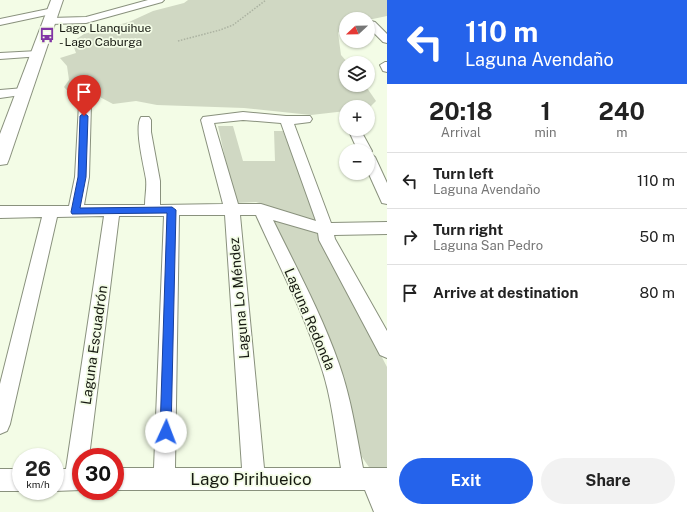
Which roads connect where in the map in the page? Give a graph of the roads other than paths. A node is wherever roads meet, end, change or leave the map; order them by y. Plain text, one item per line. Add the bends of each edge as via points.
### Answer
1 (159, 0) edge
2 (52, 14) edge
3 (0, 22) edge
4 (0, 25) edge
5 (375, 28) edge
6 (387, 40) edge
7 (38, 54) junction
8 (0, 56) edge
9 (24, 92) junction
10 (0, 94) edge
11 (85, 104) dead end
12 (306, 119) dead end
13 (145, 120) dead end
14 (286, 120) junction
15 (4, 140) edge
16 (0, 159) edge
17 (375, 172) edge
18 (387, 199) edge
19 (232, 209) junction
20 (152, 210) junction
21 (172, 210) junction
22 (261, 210) junction
23 (112, 211) junction
24 (0, 212) edge
25 (51, 212) junction
26 (75, 212) junction
27 (387, 228) edge
28 (324, 229) junction
29 (387, 349) edge
30 (0, 424) edge
31 (124, 479) edge
32 (164, 479) junction
33 (254, 479) junction
34 (370, 479) edge
35 (0, 480) edge
36 (12, 480) edge
37 (70, 480) edge
38 (385, 512) edge

1 - 2 street via 86,20
2 - 3 street
2 - 4 street
2 - 7 street
5 - 6 street
7 - 8 street
7 - 9 street
9 - 10 street
9 - 15 street
11 - 26 street via 82,177
12 - 14 street
13 - 20 street via 153,177
14 - 19 street, Laguna Lo Méndez via 243,116 207,120
14 - 28 street via 323,219
15 - 16 street
17 - 18 street
19 - 21 street
19 - 22 street
19 - 33 street, Laguna Lo Méndez
20 - 21 street
20 - 23 street
21 - 32 street
22 - 28 street
22 - 34 street, Laguna Redonda via 325,349 339,396
23 - 26 street
23 - 37 street, Laguna Escuadrón
24 - 25 street
25 - 26 street
25 - 30 street
27 - 28 street
28 - 29 street via 327,240
31 - 32 street, Lago Pirihueico
32 - 33 street, Lago Pirihueico
33 - 34 street, Lago Pirihueico
34 - 38 street, Laguna Redonda
35 - 36 street

